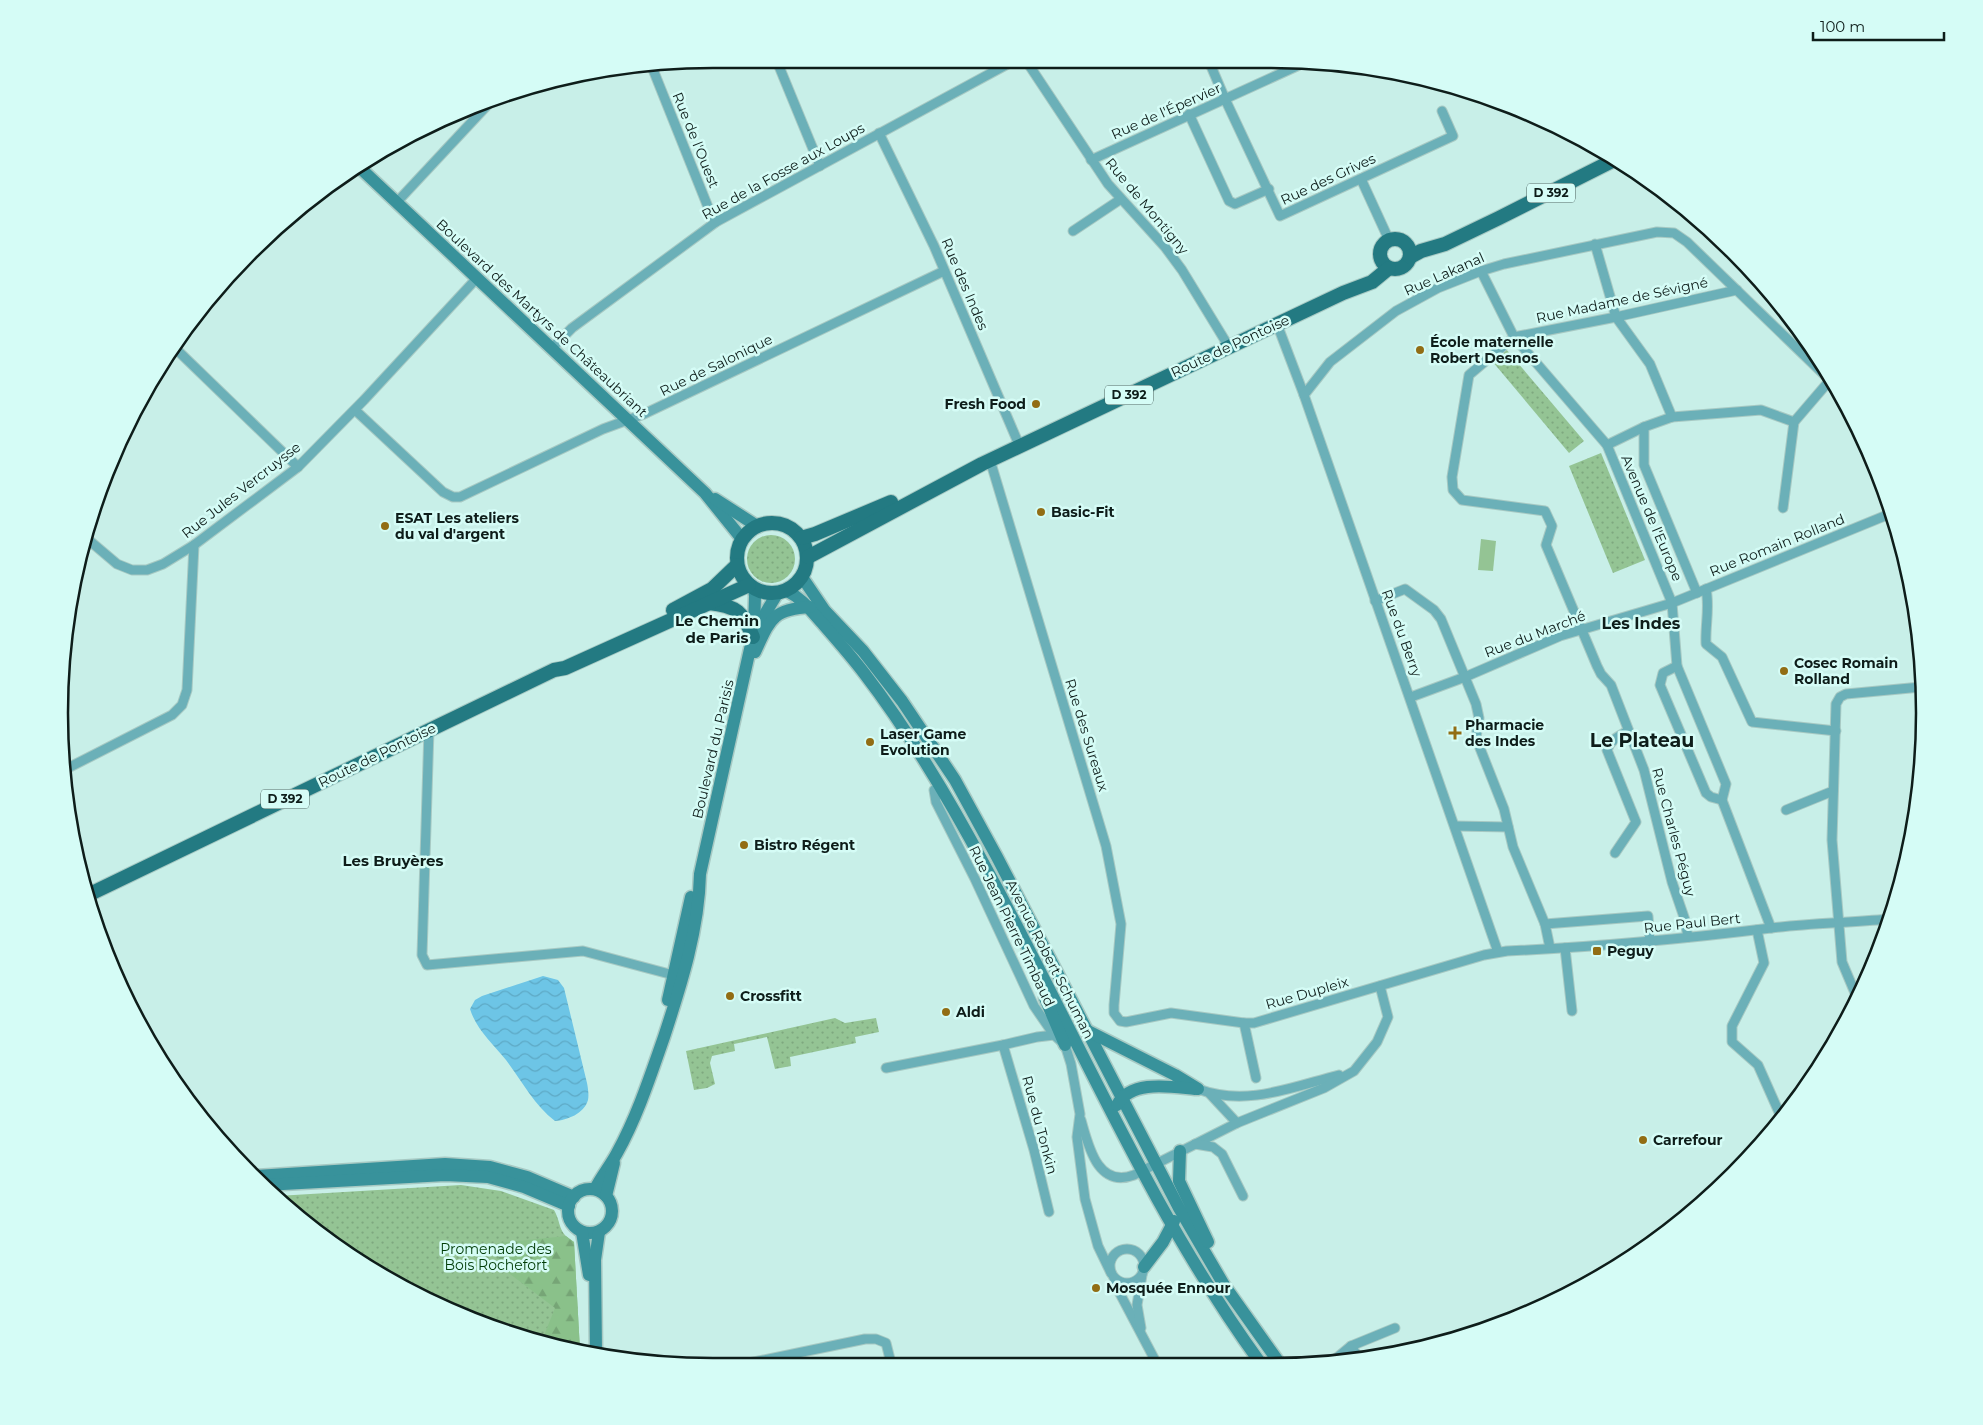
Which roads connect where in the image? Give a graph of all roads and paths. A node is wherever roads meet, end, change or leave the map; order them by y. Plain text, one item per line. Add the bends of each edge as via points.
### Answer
1 (780, 68) edge
2 (1000, 68) edge
3 (1030, 68) edge
4 (1212, 68) edge
5 (1292, 69) edge
6 (653, 71) edge
7 (1225, 99) junction
8 (483, 110) edge
9 (1442, 111) dead end
10 (1189, 114) junction
11 (879, 133) junction
12 (1091, 160) junction
13 (1608, 163) edge
14 (820, 166) junction
15 (364, 170) edge
16 (1361, 179) junction
17 (1268, 189) junction
18 (1121, 199) junction
19 (397, 202) junction
20 (716, 222) junction
21 (1073, 231) dead end
22 (1389, 240) junction
23 (1596, 244) junction
24 (1408, 250) junction
25 (1385, 264) junction
26 (944, 271) junction
27 (1481, 271) junction
28 (477, 278) junction
29 (1737, 290) junction
30 (1616, 317) junction
31 (1277, 324) junction
32 (1514, 337) junction
33 (1229, 347) junction
34 (552, 348) junction
35 (178, 351) edge
36 (1813, 363) edge
37 (1826, 385) edge
38 (1304, 395) junction
39 (355, 410) junction
40 (1672, 417) junction
41 (627, 419) junction
42 (1794, 422) junction
43 (1644, 427) junction
44 (1607, 445) junction
45 (1020, 447) junction
46 (986, 462) junction
47 (298, 467) junction
48 (705, 493) junction
49 (1783, 508) dead end
50 (1884, 515) edge
51 (757, 526) junction
52 (801, 538) junction
53 (742, 539) junction
54 (90, 541) edge
55 (194, 545) junction
56 (808, 556) junction
57 (737, 565) junction
58 (802, 577) junction
59 (751, 587) junction
60 (1706, 589) junction
61 (782, 592) junction
62 (1697, 593) junction
63 (1375, 601) junction
64 (1672, 602) junction
65 (708, 603) junction
66 (810, 608) junction
67 (1582, 629) junction
68 (754, 634) junction
69 (1677, 666) junction
70 (554, 670) junction
71 (746, 670) junction
72 (1465, 677) junction
73 (1915, 688) edge
74 (1410, 697) junction
75 (429, 729) junction
76 (1628, 731) junction
77 (1836, 731) junction
78 (70, 767) edge
79 (936, 786) junction
80 (1833, 791) junction
81 (966, 800) junction
82 (1722, 800) junction
83 (1786, 810) dead end
84 (1456, 826) junction
85 (1508, 827) junction
86 (1615, 853) dead end
87 (93, 892) edge
88 (1004, 902) junction
89 (1881, 920) edge
90 (1546, 924) junction
91 (1838, 924) junction
92 (1771, 928) junction
93 (1757, 930) junction
94 (1688, 937) junction
95 (1650, 942) junction
96 (1550, 948) junction
97 (1565, 948) junction
98 (1498, 952) junction
99 (678, 976) junction
100 (1380, 986) junction
101 (1853, 988) edge
102 (1572, 1011) dead end
103 (1120, 1021) joint
104 (1244, 1023) junction
105 (1088, 1031) junction
106 (1054, 1035) junction
107 (1003, 1045) junction
108 (1066, 1045) junction
109 (886, 1068) dead end
110 (1354, 1071) junction
111 (1256, 1078) dead end
112 (1204, 1092) junction
113 (1121, 1097) junction
114 (1778, 1110) edge
115 (1080, 1114) junction
116 (1113, 1114) junction
117 (1236, 1123) junction
118 (1195, 1144) junction
119 (1180, 1151) junction
120 (616, 1154) junction
121 (1155, 1164) junction
122 (1143, 1171) junction
123 (263, 1176) edge
124 (273, 1185) edge
125 (594, 1189) junction
126 (606, 1196) junction
127 (1243, 1196) dead end
128 (571, 1201) junction
129 (1179, 1208) junction
130 (1049, 1212) dead end
131 (1172, 1226) junction
132 (582, 1232) junction
133 (599, 1232) junction
134 (1143, 1270) junction
135 (1112, 1275) junction
136 (1241, 1309) junction
137 (595, 1327) junction
138 (1395, 1328) dead end
139 (1144, 1338) junction
140 (596, 1346) edge
141 (1352, 1346) junction
142 (1355, 1352) edge
143 (1343, 1353) edge
144 (773, 1358) edge
145 (890, 1358) edge
146 (1154, 1358) edge
147 (1257, 1358) edge
148 (1276, 1358) edge

1 - 14 street
2 - 11 street, Rue de la Fosse aux Loups
3 - 12 street, Rue de Montigny
4 - 7 street, Rue des Grives
5 - 7 street, Rue de l'Épervier
6 - 20 street, Rue de l'Ouest
7 - 10 street, Rue de l'Épervier
7 - 17 street, Rue des Grives
8 - 19 street
9 - 16 street, Rue des Grives via 1453,136
10 - 12 street, Rue de l'Épervier
10 - 17 street via 1232,204
11 - 14 street, Rue de la Fosse aux Loups
11 - 26 street, Rue des Indes
12 - 18 street, Rue de Montigny
13 - 24 main road, D 392 via 1445,244 1421,251
14 - 20 street, Rue de la Fosse aux Loups
15 - 19 main road, Boulevard des Martyrs de Châteaubriant
16 - 17 street, Rue des Grives via 1280,216
16 - 22 street
18 - 21 street
18 - 33 street, Rue de Montigny via 1182,270
19 - 28 main road, Boulevard des Martyrs de Châteaubriant
20 - 34 street, Rue de la Fosse aux Loups via 572,328
22 - 24 main road via 1402,240
22 - 25 main road via 1381,248
23 - 27 street, Rue Lakanal
23 - 29 street, Rue Lakanal via 1657,232 1674,233
23 - 30 street
24 - 25 main road via 1407,263 1402,267 1396,269
25 - 31 main road, Route de Pontoise / D 392 via 1372,282
26 - 41 street, Rue de Salonique via 644,414
26 - 45 street, Rue des Indes
27 - 32 street, Avenue de l'Europe
27 - 38 street, Rue Lakanal via 1438,288 1396,311 1330,362
28 - 34 main road, Boulevard des Martyrs de Châteaubriant
28 - 39 street, Rue Jules Vercruysse
29 - 30 street, Rue Madame de Sévigné
29 - 36 street
30 - 32 street, Rue Madame de Sévigné
30 - 40 street via 1650,364
31 - 33 main road, Route de Pontoise / D 392
31 - 38 street, Rue du Berry
32 - 44 street, Avenue de l'Europe
32 - 67 street, Rue Charles Péguy via 1469,374 1452,477 1453,490 1462,500 1545,511 1552,526 1546,545
33 - 45 main road, Route de Pontoise / D 392
34 - 41 main road, Boulevard des Martyrs de Châteaubriant
35 - 47 street
37 - 42 street
38 - 63 street, Rue du Berry
39 - 41 street, Rue de Salonique via 443,492 453,497 460,497
39 - 47 street, Rue Jules Vercruysse
40 - 42 street via 1761,410
40 - 43 street
41 - 48 main road, Boulevard des Martyrs de Châteaubriant
42 - 49 street
43 - 44 street
43 - 62 street via 1644,465
44 - 64 street, Avenue de l'Europe
45 - 46 main road, Route de Pontoise / D 392
46 - 52 main road, Route de Pontoise / D 392
46 - 56 main road, Route de Pontoise / D 392
46 - 103 street, Rue des Sureaux via 1106,846 1121,924 1114,1005 1114,1013
47 - 55 street, Rue Jules Vercruysse
48 - 51 main road, Boulevard des Martyrs de Châteaubriant
48 - 53 main road, Boulevard des Martyrs de Châteaubriant
50 - 60 street, Rue Romain Rolland
51 - 52 main road via 778,523 788,526
51 - 53 main road
52 - 56 main road
53 - 57 main road via 736,556
54 - 55 street, Rue Jules Vercruysse via 117,564 132,570 147,570 163,564
55 - 78 street via 186,690 182,704 172,715
56 - 58 main road
57 - 59 main road via 743,580
57 - 70 main road, Route de Pontoise / D 392 via 699,597
58 - 61 main road
58 - 81 main road, Avenue Robert Schuman via 825,611 902,701
59 - 61 main road via 769,594
59 - 65 main road, Route de Pontoise / D 392
59 - 68 main road, Boulevard du Parisis via 756,596
60 - 62 street, Rue Romain Rolland
60 - 77 street via 1709,602 1706,644 1722,658 1752,722
61 - 66 main road, Avenue Robert Schuman via 800,598
61 - 68 main road, Boulevard du Parisis
62 - 64 street, Rue Romain Rolland
63 - 72 street via 1405,589 1434,610 1441,619
63 - 74 street, Rue du Berry
64 - 67 street, Rue du Marché
64 - 69 street, Avenue de l'Europe
65 - 68 main road via 735,608
65 - 70 main road, Route de Pontoise / D 392 via 565,668
66 - 71 main road via 793,608 768,623
66 - 79 main road, Avenue Robert Schuman via 892,709
67 - 72 street, Rue du Marché
67 - 76 street, Rue Charles Péguy via 1601,674 1608,680
68 - 71 main road, Boulevard du Parisis
69 - 82 street via 1726,784
69 - 82 street via 1663,673 1660,685 1706,792
70 - 75 main road, Route de Pontoise / D 392
71 - 99 main road, Boulevard du Parisis via 700,874 693,934
72 - 74 street, Rue du Marché
72 - 85 street via 1478,711 1476,738
73 - 77 street via 1846,694 1836,704
74 - 84 street, Rue du Berry
75 - 87 main road, Route de Pontoise / D 392
75 - 99 street via 422,956 426,965 583,951
76 - 86 street via 1613,740 1607,750 1636,822
76 - 94 street, Rue Charles Péguy via 1644,770
77 - 80 street
79 - 81 main road via 951,786
79 - 88 main road, Avenue Robert Schuman
79 - 106 street, Rue Jean Pierre Timbaud via 936,802 1034,1006
80 - 83 street
80 - 91 street via 1832,840
81 - 105 main road, Avenue Robert Schuman
82 - 92 street
84 - 85 street
84 - 98 street, Rue du Berry
85 - 90 street via 1513,847
88 - 108 main road via 1025,957
88 - 116 main road, Avenue Robert Schuman
89 - 91 street, Rue Paul Bert
90 - 95 street via 1648,916
90 - 96 street
91 - 92 street, Rue Paul Bert
91 - 101 street via 1842,962
92 - 93 street, Rue Paul Bert
93 - 94 street, Rue Paul Bert
93 - 114 street via 1764,963 1732,1026 1732,1042 1758,1065
94 - 95 street, Rue Paul Bert
95 - 97 street, Rue Paul Bert
96 - 97 street, Rue Paul Bert
96 - 98 street, Rue Paul Bert
97 - 102 street
98 - 100 street, Rue Dupleix
99 - 120 main road, Boulevard du Parisis via 655,1062
100 - 104 street, Rue Dupleix via 1254,1023
100 - 110 street via 1388,1017 1377,1042
103 - 104 street, Rue Dupleix via 1171,1013
104 - 111 street
105 - 112 main road
105 - 113 main road, Avenue Robert Schuman
106 - 107 street
106 - 108 street, Rue Jean Pierre Timbaud
107 - 109 street
107 - 130 street, Rue du Tonkin
108 - 115 street
110 - 112 street via 1263,1095 1236,1098
110 - 117 street via 1324,1088
112 - 113 main road via 1151,1087
112 - 117 street
113 - 116 main road
113 - 121 main road, Avenue Robert Schuman
115 - 122 street via 1092,1157 1102,1170 1123,1178
115 - 135 street via 1077,1137 1085,1199 1098,1246
116 - 122 main road, Avenue Robert Schuman
117 - 118 street
118 - 119 street
118 - 127 street via 1213,1147 1222,1154
119 - 121 street
119 - 136 main road via 1178,1175 1182,1191
120 - 125 main road, Boulevard du Parisis
120 - 126 main road, Boulevard du Parisis
121 - 122 street
121 - 129 main road, Avenue Robert Schuman
122 - 131 main road, Avenue Robert Schuman
123 - 128 main road via 445,1164 490,1166 527,1177
124 - 128 main road via 445,1175 488,1177
125 - 126 main road
125 - 128 main road via 582,1191
126 - 133 main road via 612,1206 611,1219
128 - 132 main road via 571,1221
129 - 131 main road
129 - 136 main road, Avenue Robert Schuman
131 - 134 main road
131 - 147 main road, Avenue Robert Schuman
132 - 133 main road
132 - 137 main road
133 - 137 main road
134 - 135 street via 1140,1277 1130,1283 1118,1281
134 - 135 street via 1141,1256 1127,1248 1112,1256
134 - 139 street via 1137,1305
135 - 139 street
136 - 148 main road, Avenue Robert Schuman
137 - 140 main road
138 - 141 street
139 - 146 street
141 - 142 street
141 - 143 street
144 - 145 street via 865,1339 886,1343

